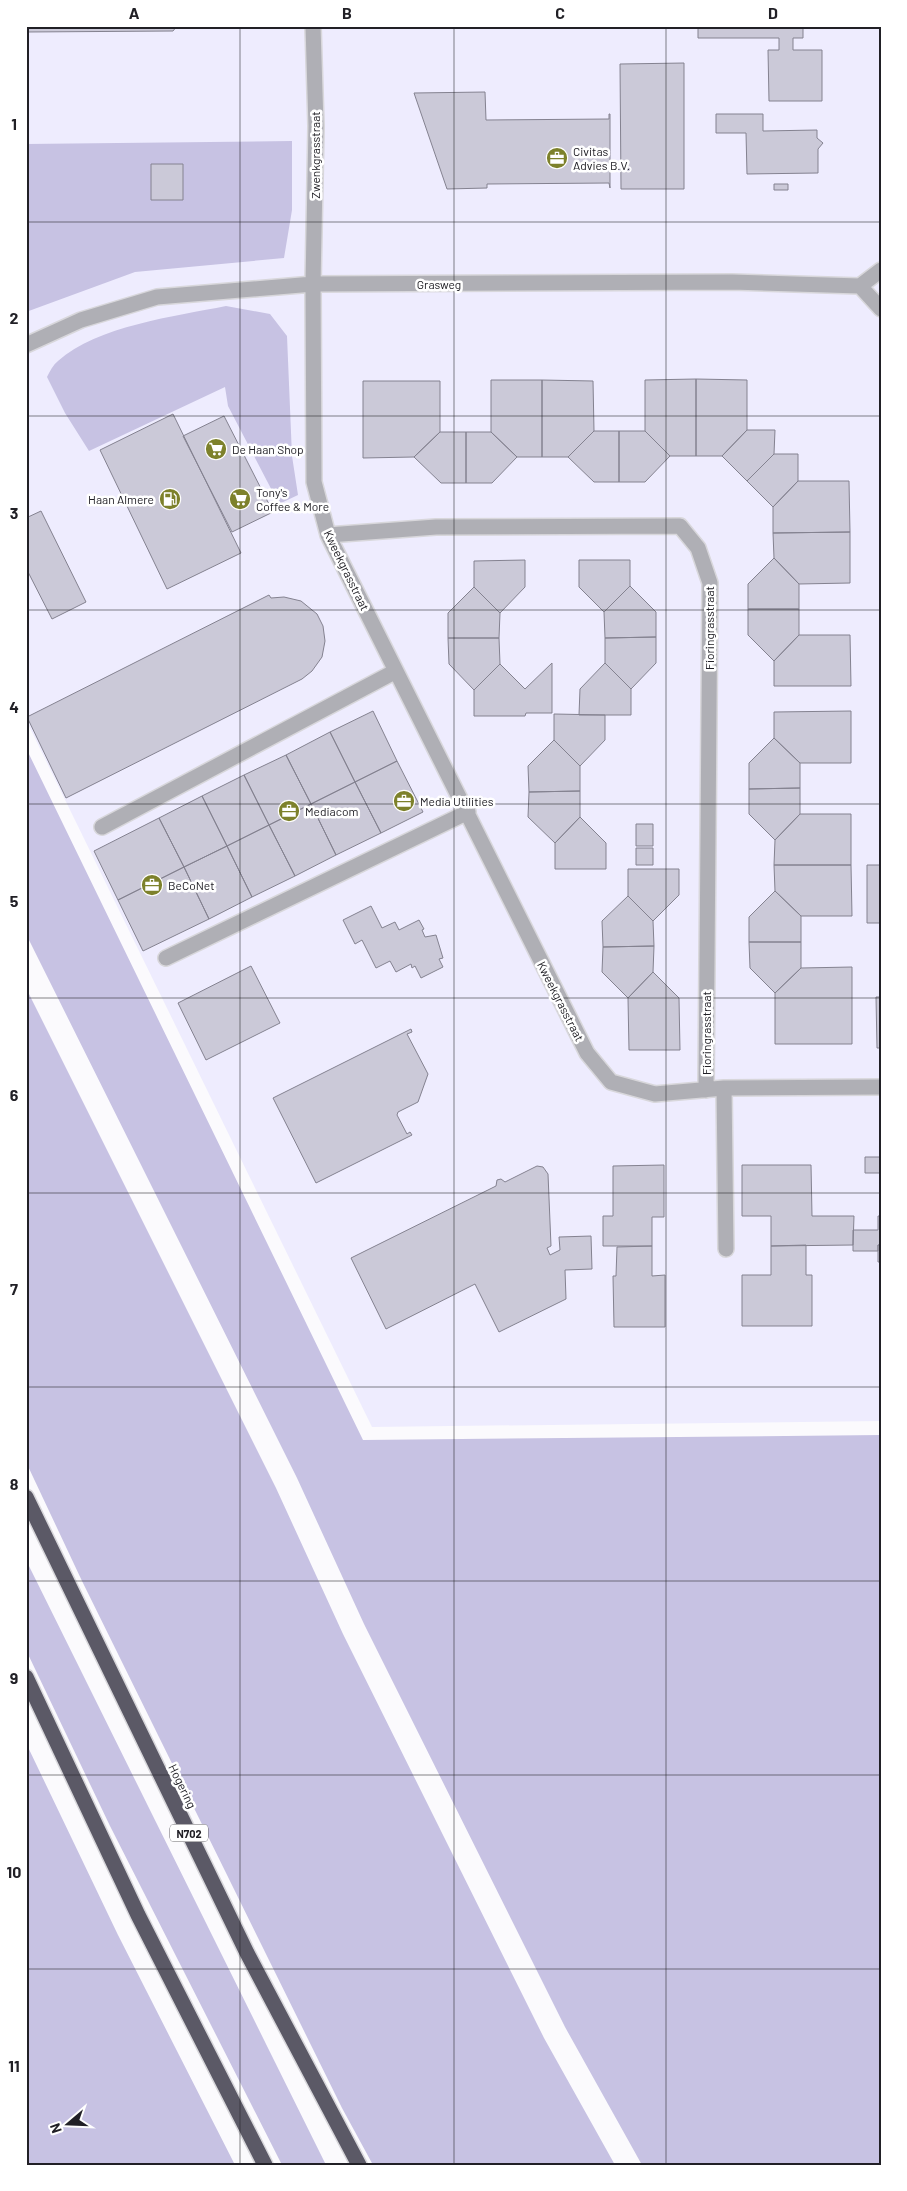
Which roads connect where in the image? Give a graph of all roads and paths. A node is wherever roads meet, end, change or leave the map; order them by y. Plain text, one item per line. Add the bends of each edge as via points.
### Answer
1 (313, 26) edge
2 (881, 270) edge
3 (313, 284) junction
4 (860, 286) junction
5 (881, 309) edge
6 (26, 345) edge
7 (328, 535) junction
8 (396, 671) junction
9 (468, 812) junction
10 (102, 827) dead end
11 (166, 958) dead end
12 (881, 1087) edge
13 (724, 1088) junction
14 (706, 1090) junction
15 (726, 1249) dead end
16 (26, 1497) edge
17 (26, 1677) edge
18 (265, 2165) edge
19 (359, 2165) edge

1 - 3 street, Zwenkgrasstraat via 316,126
2 - 4 street
3 - 4 street, Grasweg via 732,282
3 - 6 street, Grasweg via 157,297 81,320
3 - 7 street, Kweekgrasstraat via 314,482
4 - 5 street
7 - 8 street, Kweekgrasstraat
7 - 14 street, Fioringrasstraat via 436,527 680,526 698,548 710,583
8 - 9 street, Kweekgrasstraat
8 - 10 street
9 - 11 street
9 - 14 street, Kweekgrasstraat via 587,1053 611,1082 655,1094
12 - 13 street, Kweekgrasstraat
13 - 14 street, Kweekgrasstraat
13 - 15 street
16 - 19 highway, Hogering / N702 via 247,1953
17 - 18 highway via 138,1915

